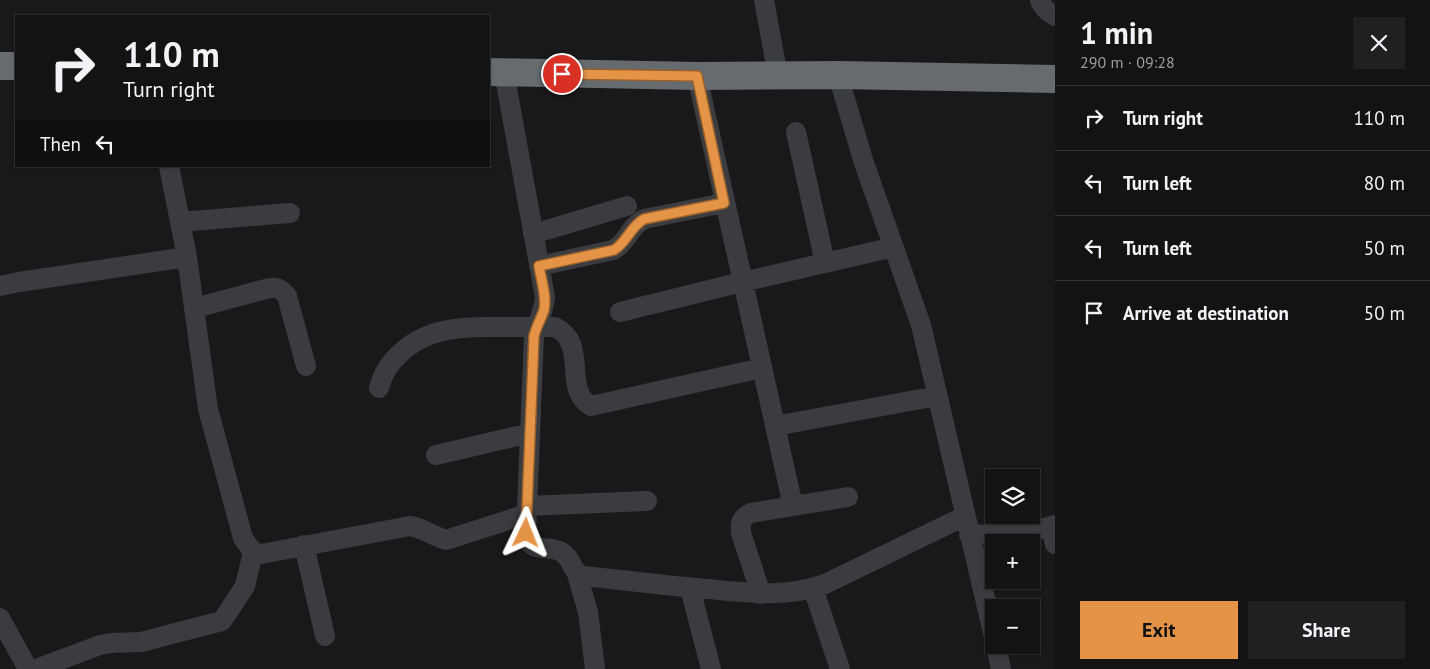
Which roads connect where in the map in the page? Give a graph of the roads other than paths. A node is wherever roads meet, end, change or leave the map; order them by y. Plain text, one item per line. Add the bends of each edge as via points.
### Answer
1 (764, 0) edge
2 (1040, 0) edge
3 (1055, 16) edge
4 (0, 66) edge
5 (15, 66) edge
6 (496, 72) edge
7 (838, 75) junction
8 (697, 76) junction
9 (778, 76) junction
10 (1055, 79) edge
11 (796, 132) dead end
12 (169, 167) edge
13 (724, 203) junction
14 (627, 206) dead end
15 (290, 213) dead end
16 (180, 222) junction
17 (533, 234) junction
18 (894, 247) junction
19 (188, 257) junction
20 (826, 263) junction
21 (539, 266) junction
22 (742, 282) junction
23 (0, 286) edge
24 (195, 308) junction
25 (620, 312) dead end
26 (536, 327) junction
27 (306, 366) dead end
28 (762, 368) junction
29 (378, 388) dead end
30 (937, 396) junction
31 (775, 426) junction
32 (530, 433) junction
33 (436, 455) dead end
34 (848, 497) dead end
35 (648, 501) dead end
36 (793, 506) junction
37 (527, 510) junction
38 (967, 525) junction
39 (1054, 532) edge
40 (304, 545) junction
41 (253, 552) junction
42 (577, 574) junction
43 (690, 588) junction
44 (813, 588) junction
45 (761, 594) junction
46 (985, 600) edge
47 (0, 618) edge
48 (325, 636) dead end
49 (998, 654) edge
50 (28, 669) edge
51 (36, 669) edge
52 (595, 669) edge
53 (711, 669) edge
54 (840, 669) edge
55 (1002, 669) edge

1 - 9 street
2 - 3 street
4 - 5 highway
6 - 8 highway
6 - 17 street
7 - 9 highway
7 - 10 highway
7 - 18 street via 863,160
8 - 9 highway
8 - 13 street
11 - 20 street
12 - 16 street
13 - 21 street via 644,219 636,223 614,250
13 - 22 street
14 - 17 street
15 - 16 street
16 - 19 street
17 - 21 street
18 - 20 street
18 - 30 street via 921,325
19 - 23 street
19 - 24 street
20 - 22 street
21 - 26 street via 545,297
22 - 25 street
22 - 28 street
24 - 27 street via 266,288 281,289 287,296
24 - 41 street via 208,408 243,538
26 - 28 street via 556,327 568,336 578,394 591,406
26 - 29 street via 468,326 431,334 400,353 387,368
26 - 32 street
28 - 31 street
30 - 31 street
30 - 38 street
31 - 36 street
32 - 33 street
32 - 37 street
34 - 36 street
35 - 37 street
36 - 45 street via 751,513 740,523
37 - 40 street via 446,540 410,526
37 - 42 street via 527,541 532,546 565,554
38 - 39 street via 1016,533
38 - 44 street
38 - 46 street
40 - 41 street via 261,554
40 - 48 street
41 - 51 street via 246,586 222,621 141,642 100,645
42 - 43 street
42 - 52 street via 588,612
43 - 45 street
43 - 53 street
44 - 45 street
44 - 54 street
47 - 50 street
49 - 55 street

